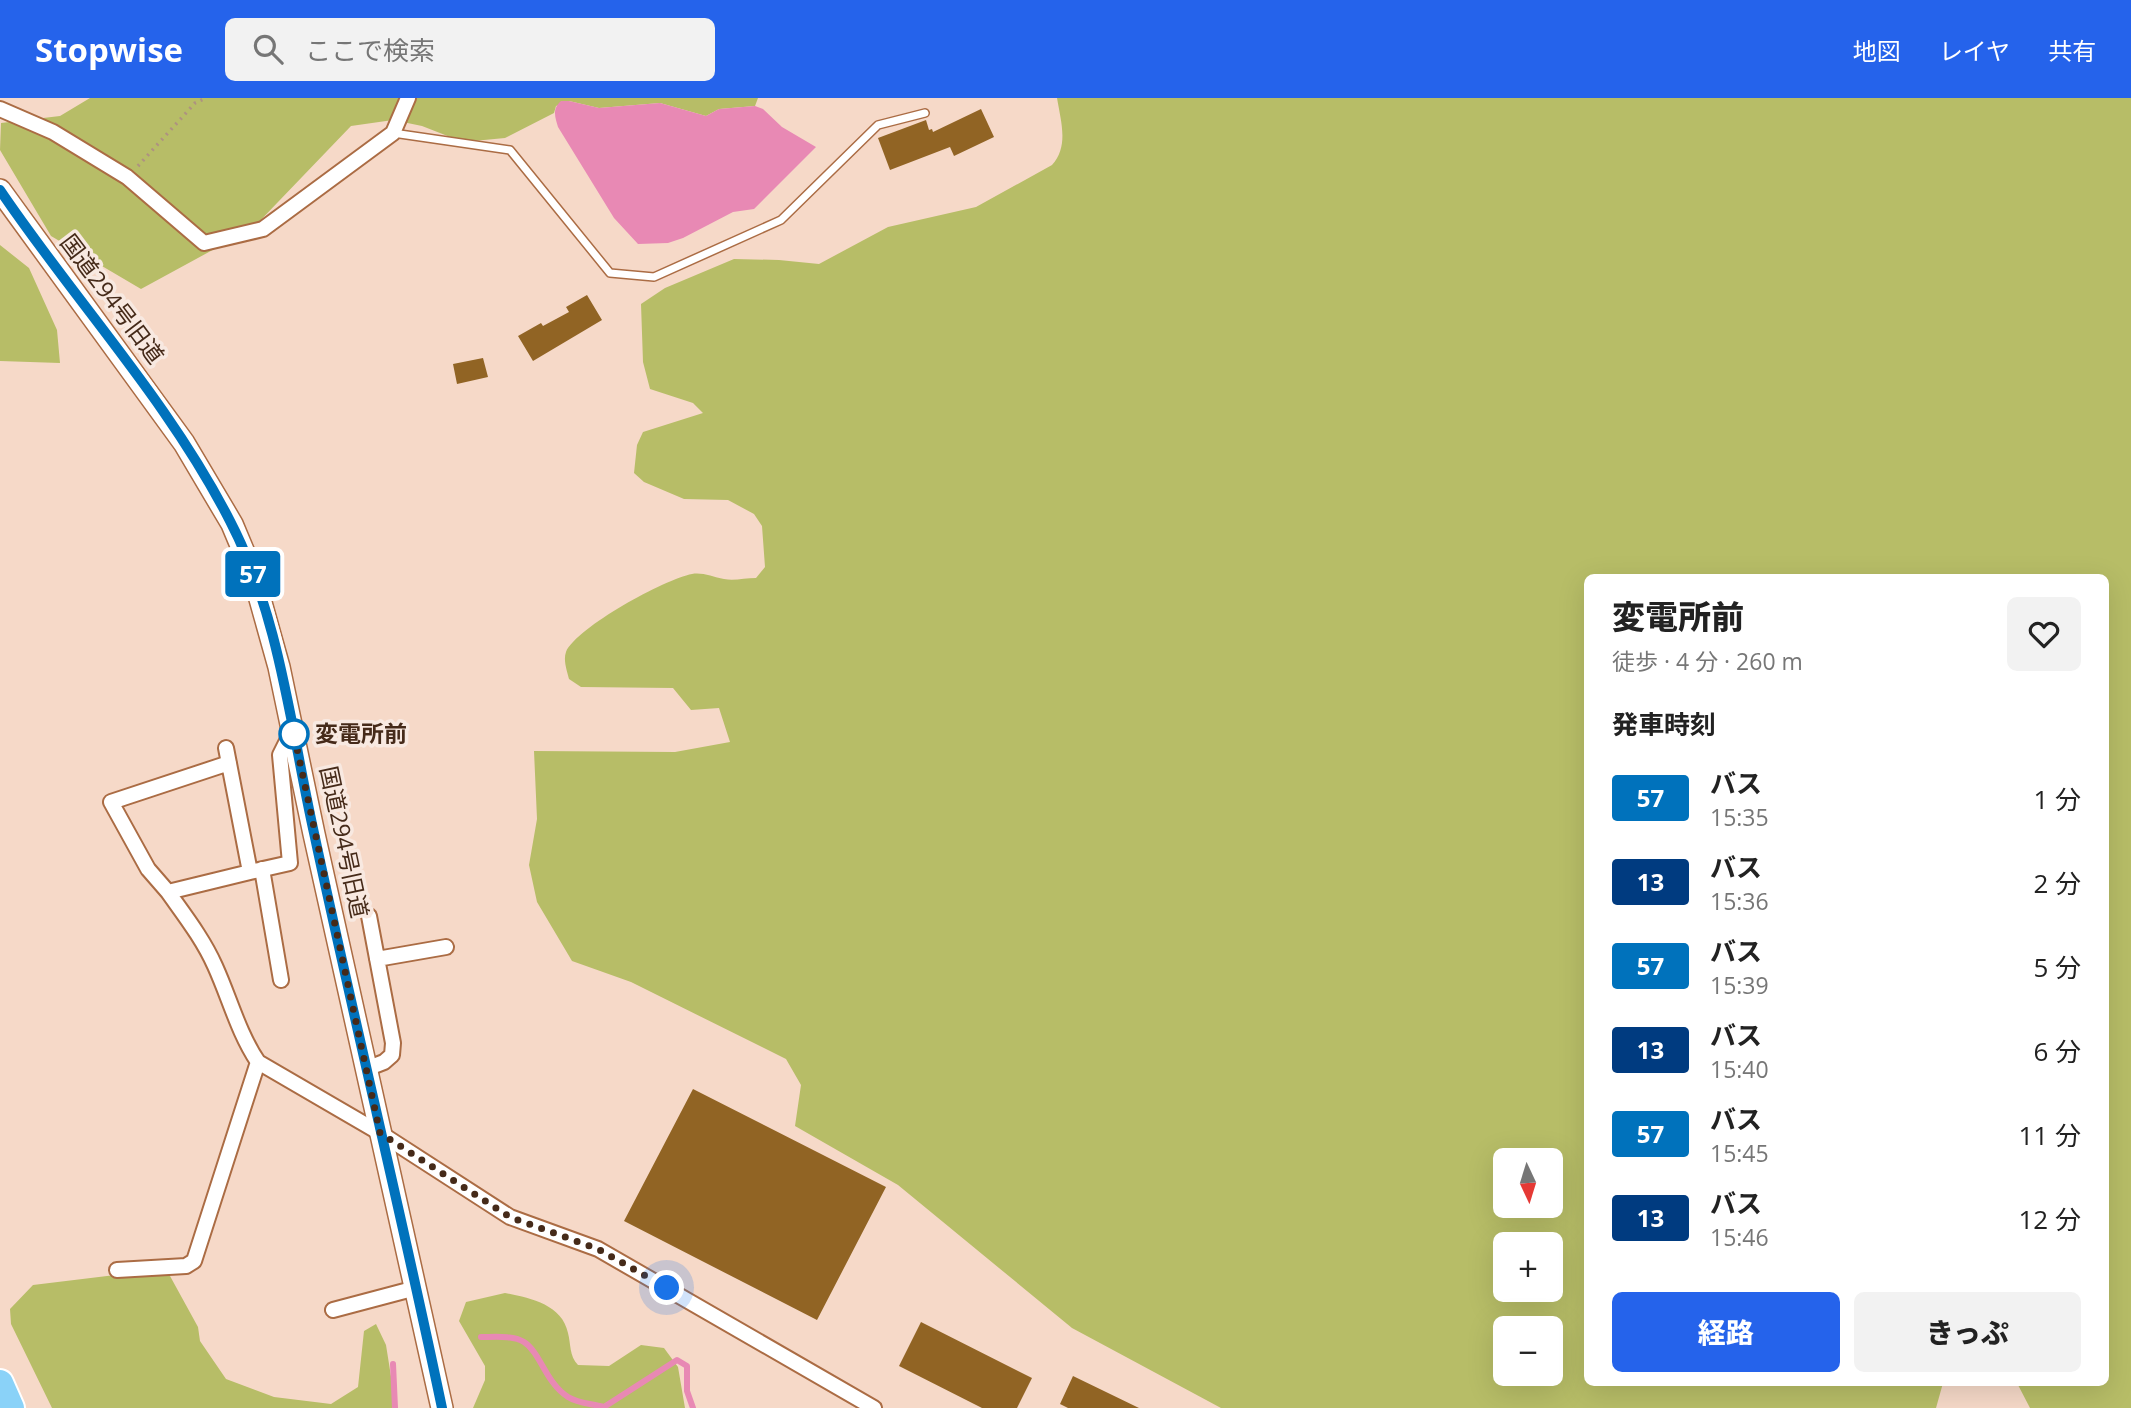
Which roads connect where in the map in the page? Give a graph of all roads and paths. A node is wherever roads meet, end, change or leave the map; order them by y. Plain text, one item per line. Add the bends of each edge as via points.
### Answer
1 (206, 98) edge
2 (408, 98) edge
3 (0, 109) edge
4 (925, 113) dead end
5 (393, 133) junction
6 (127, 177) junction
7 (0, 190) edge
8 (293, 730) junction
9 (256, 871) junction
10 (168, 892) junction
11 (369, 916) dead end
12 (446, 947) dead end
13 (377, 959) junction
14 (281, 980) dead end
15 (258, 1062) junction
16 (366, 1069) junction
17 (380, 1133) junction
18 (117, 1270) dead end
19 (416, 1288) junction
20 (333, 1310) dead end
21 (0, 1383) edge
22 (11, 1408) edge
23 (442, 1408) edge
24 (874, 1408) edge

1 - 6 path via 195,103
2 - 5 street
3 - 6 street via 53,132
4 - 5 lane via 878,125 781,220 654,277 610,272 510,150
5 - 6 street via 263,229 204,243
7 - 8 street, 国道294号旧道 via 184,443 232,524 267,620
8 - 9 street via 280,755 290,863
8 - 16 street, 国道294号旧道
9 - 10 street
9 - 10 street via 228,756 111,802 148,869
9 - 14 street
10 - 15 street via 203,941 245,1042
11 - 13 street
12 - 13 street
13 - 16 street via 392,1055
15 - 17 street
15 - 18 street via 194,1261 186,1266
16 - 17 street, 国道294号旧道
17 - 19 street, 国道294号旧道
17 - 24 street via 510,1217 598,1249
19 - 20 street
19 - 23 street, 国道294号旧道
21 - 22 highway

